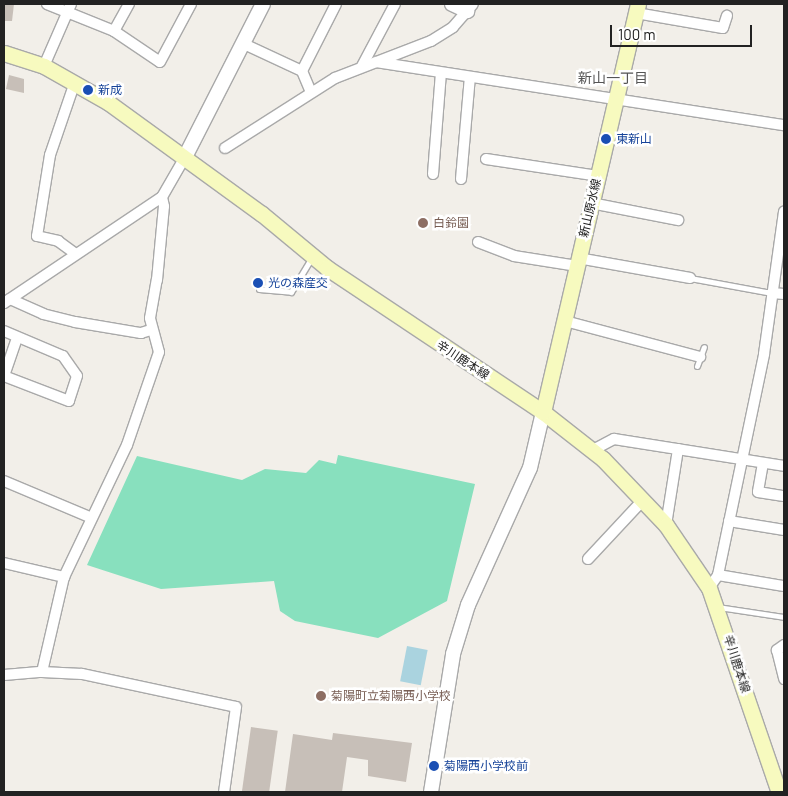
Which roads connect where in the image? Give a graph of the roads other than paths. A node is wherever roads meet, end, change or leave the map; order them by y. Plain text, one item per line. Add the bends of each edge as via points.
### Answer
1 (47, 4) edge
2 (129, 4) edge
3 (191, 4) edge
4 (263, 4) edge
5 (336, 4) edge
6 (395, 4) edge
7 (452, 4) edge
8 (470, 7) edge
9 (69, 8) edge
10 (637, 8) edge
11 (727, 16) dead end
12 (114, 31) junction
13 (244, 44) junction
14 (4, 53) edge
15 (376, 62) junction
16 (44, 66) junction
17 (362, 66) junction
18 (302, 71) junction
19 (441, 73) junction
20 (470, 77) junction
21 (75, 82) junction
22 (311, 92) junction
23 (616, 98) junction
24 (784, 125) edge
25 (225, 148) dead end
26 (185, 157) junction
27 (486, 159) dead end
28 (433, 174) dead end
29 (598, 176) junction
30 (461, 179) dead end
31 (162, 197) junction
32 (591, 203) junction
33 (784, 211) edge
34 (678, 220) dead end
35 (478, 242) dead end
36 (76, 254) junction
37 (313, 257) junction
38 (578, 262) junction
39 (690, 278) joint
40 (259, 289) dead end
41 (772, 293) junction
42 (784, 294) edge
43 (7, 301) edge
44 (565, 321) junction
45 (151, 330) junction
46 (4, 331) edge
47 (17, 338) junction
48 (704, 347) dead end
49 (699, 362) joint
50 (543, 412) junction
51 (678, 449) junction
52 (593, 450) junction
53 (742, 460) junction
54 (763, 463) junction
55 (784, 466) edge
56 (4, 481) edge
57 (784, 496) edge
58 (642, 501) junction
59 (92, 518) junction
60 (730, 521) junction
61 (666, 525) junction
62 (784, 530) edge
63 (588, 559) dead end
64 (4, 564) edge
65 (718, 576) junction
66 (64, 577) junction
67 (784, 586) edge
68 (709, 588) junction
69 (717, 607) junction
70 (784, 617) edge
71 (784, 645) edge
72 (42, 672) junction
73 (4, 675) edge
74 (784, 679) edge
75 (224, 792) edge
76 (431, 792) edge
77 (779, 792) edge

1 - 9 street
2 - 12 street
3 - 12 street via 160,62
4 - 13 street
5 - 18 street
6 - 17 street
7 - 8 street
8 - 15 street via 453,27 431,41
9 - 12 street
9 - 16 street
10 - 11 street via 723,28
10 - 23 main road, 新山原水線
13 - 18 street
13 - 26 street
14 - 16 main road, 辛川鹿本線
15 - 17 street
15 - 19 street
16 - 21 main road, 辛川鹿本線
17 - 22 street
18 - 22 street
19 - 20 street
19 - 28 street
20 - 23 street
20 - 30 street
21 - 26 main road, 辛川鹿本線
21 - 36 street via 50,156 37,236 58,241
22 - 25 street
23 - 24 street
23 - 29 main road, 新山原水線
26 - 31 street
26 - 37 main road, 辛川鹿本線
27 - 29 street
29 - 32 main road, 新山原水線
31 - 36 street
31 - 45 street via 164,206
32 - 34 street
32 - 38 main road, 新山原水線
33 - 41 street
35 - 38 street via 514,256
36 - 43 street
37 - 40 lane via 290,292
37 - 50 main road, 辛川鹿本線
38 - 39 street
38 - 44 main road, 新山原水線
39 - 41 lane
41 - 42 street
41 - 53 street via 764,354
43 - 45 street via 75,322 141,333
44 - 49 street
44 - 50 main road, 新山原水線
45 - 59 street via 159,352 127,446
46 - 47 street
47 - 47 street via 4,376 70,401 77,376 63,356
48 - 49 lane
50 - 52 main road, 辛川鹿本線
50 - 76 street via 530,468 468,605 453,654
51 - 52 street via 614,439
51 - 53 street
51 - 61 street
52 - 58 main road, 辛川鹿本線
53 - 54 street
53 - 60 street
54 - 55 street
54 - 57 street via 758,492
56 - 59 street
58 - 61 main road, 辛川鹿本線
58 - 63 street
59 - 66 street
60 - 62 street
60 - 65 street
61 - 68 main road, 辛川鹿本線
64 - 66 street
65 - 67 street
65 - 68 street
66 - 72 street
68 - 69 main road, 辛川鹿本線
69 - 70 lane
69 - 77 main road, 辛川鹿本線
71 - 74 street via 776,650
72 - 73 street
72 - 75 street via 82,674 236,707

